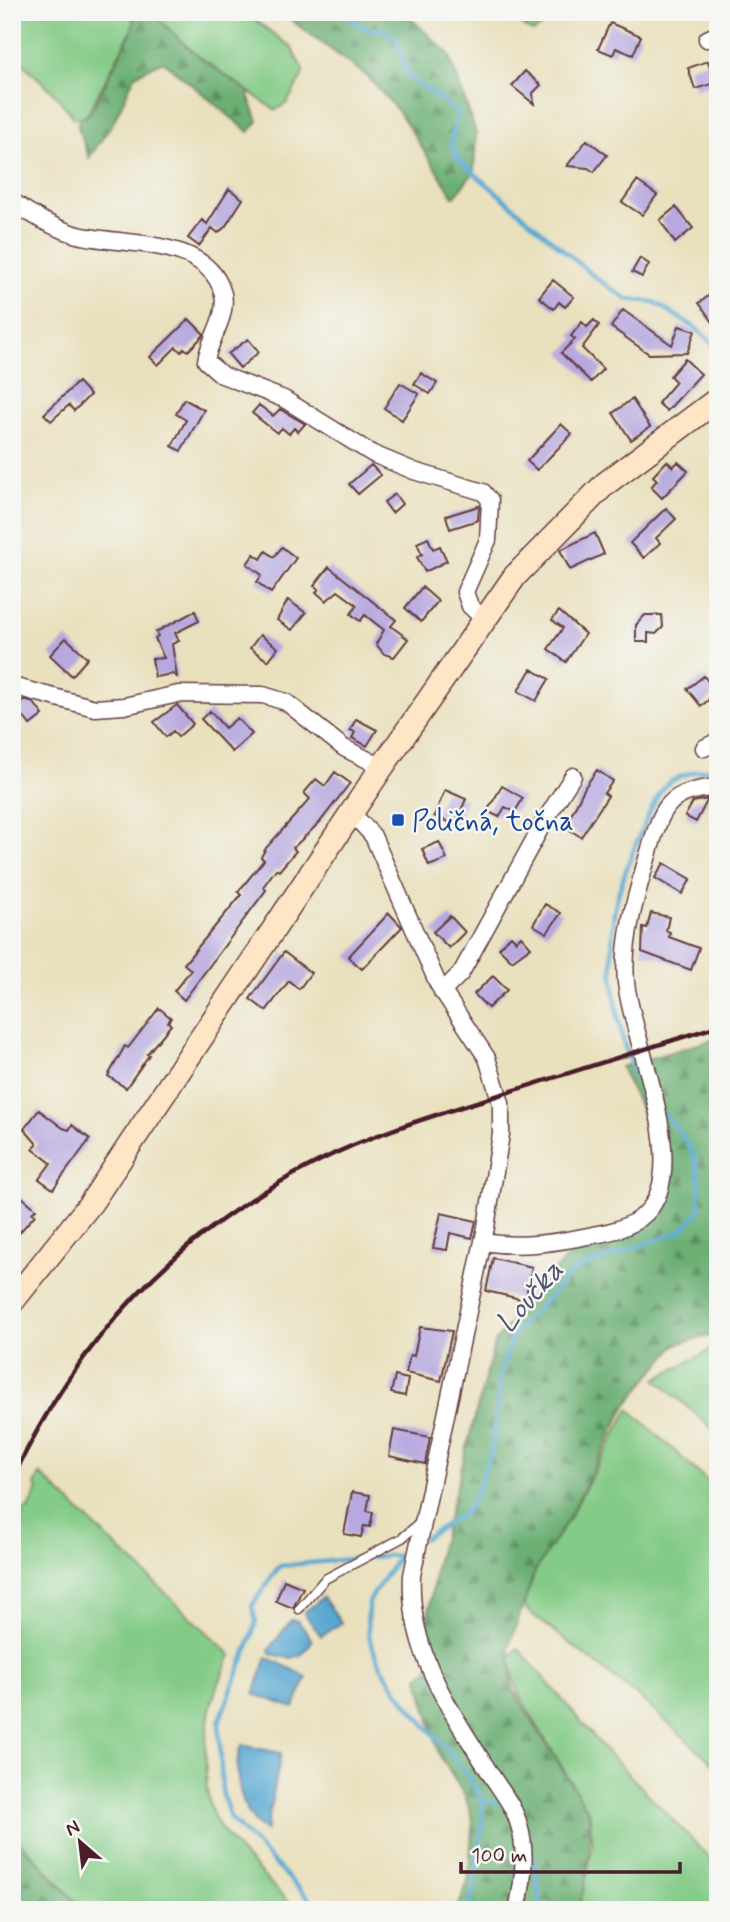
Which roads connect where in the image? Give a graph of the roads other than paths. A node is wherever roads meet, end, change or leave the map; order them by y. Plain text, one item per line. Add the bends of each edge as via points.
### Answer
1 (12, 201) edge
2 (718, 399) edge
3 (484, 618) junction
4 (12, 686) edge
5 (382, 767) junction
6 (573, 776) dead end
7 (718, 787) edge
8 (352, 813) junction
9 (442, 992) junction
10 (483, 1242) junction
11 (12, 1302) edge
12 (423, 1526) junction
13 (299, 1609) dead end
14 (517, 1910) edge

1 - 3 street via 70,233 177,250 202,263 223,295 223,311 206,361 222,375 284,399 373,454 484,492 490,500 488,540 466,592 470,606
2 - 3 main road via 596,493 538,550
3 - 5 main road
4 - 5 street via 95,708 178,694 263,695 286,702 344,748
5 - 8 main road
6 - 9 street via 461,973
7 - 10 street via 685,792 662,814 628,937 626,984 662,1132 662,1180 654,1204 639,1219 614,1231 539,1245
8 - 9 street via 373,836
8 - 11 main road via 91,1203
9 - 10 street via 486,1058 501,1102 502,1134
10 - 12 street
12 - 13 lane via 325,1579
12 - 14 street via 412,1575 413,1619 430,1673 520,1826 523,1872

